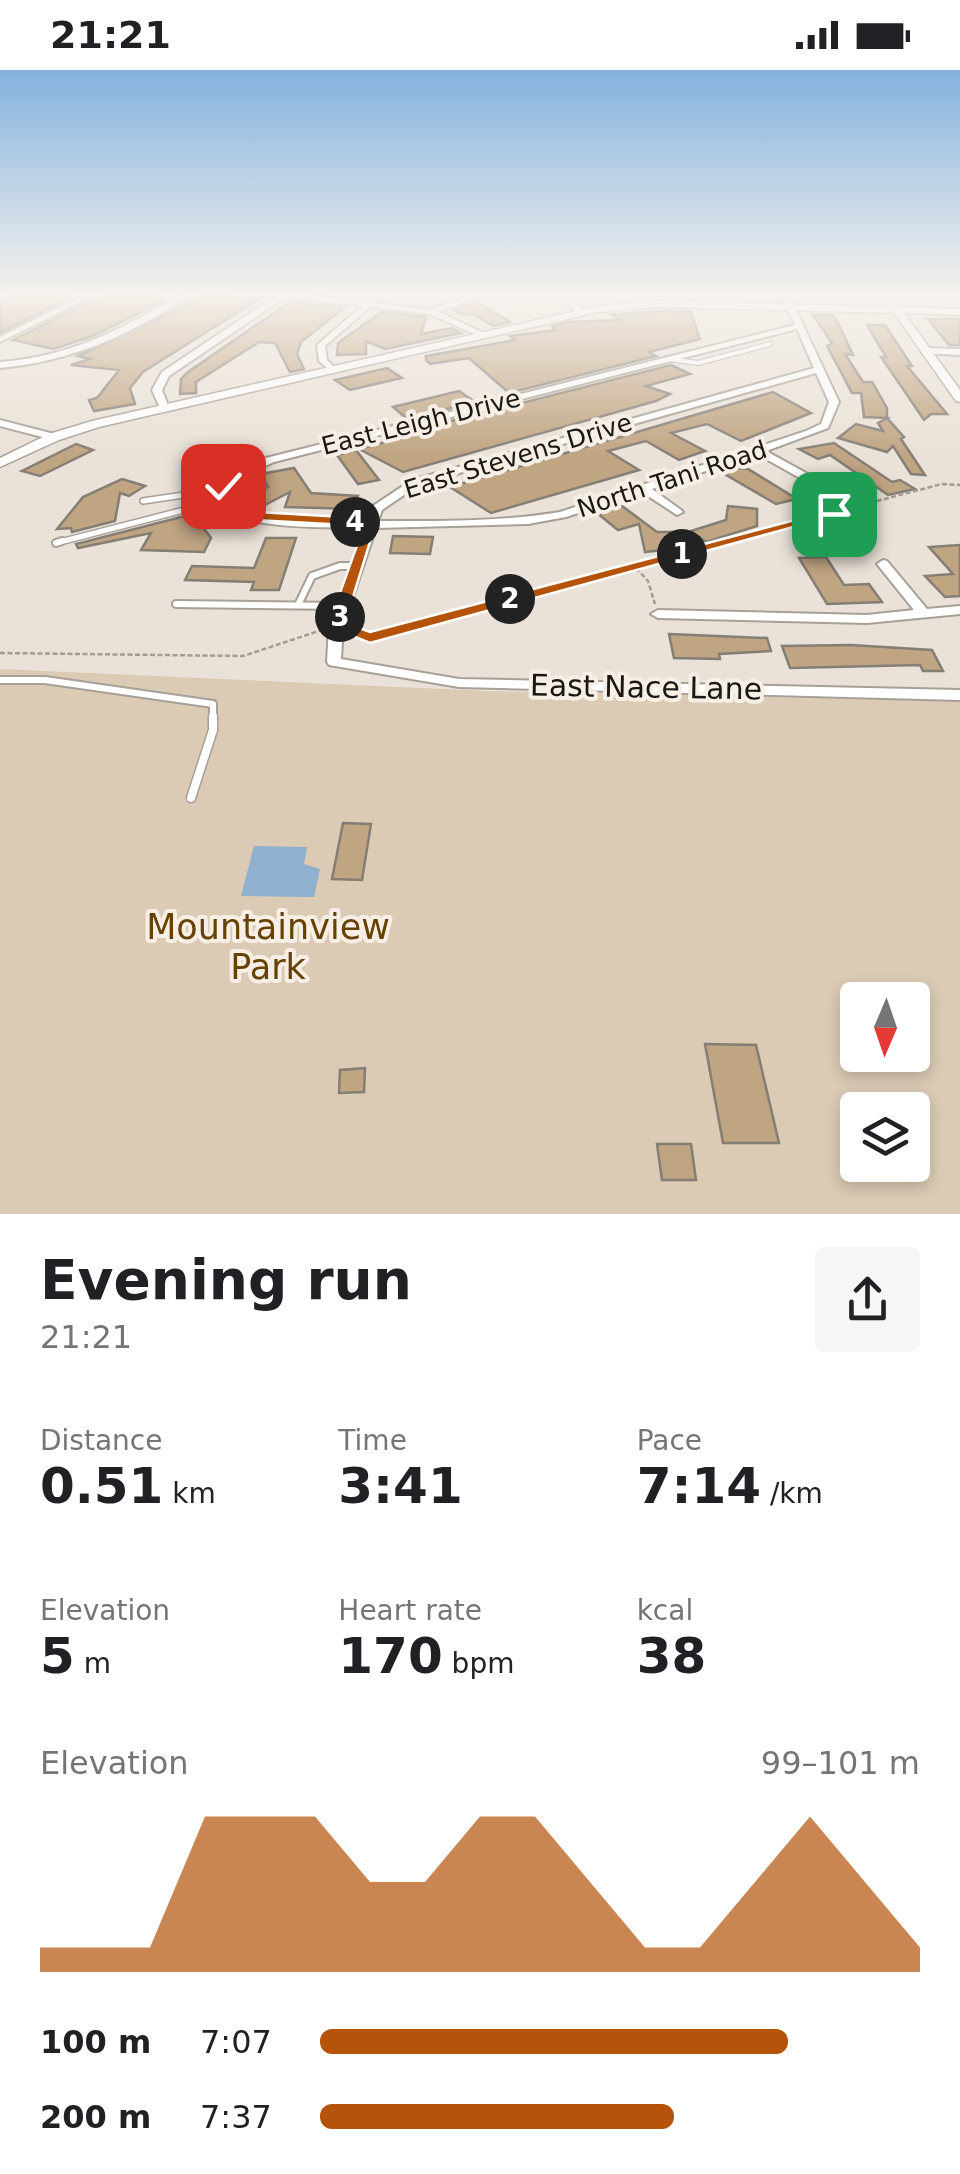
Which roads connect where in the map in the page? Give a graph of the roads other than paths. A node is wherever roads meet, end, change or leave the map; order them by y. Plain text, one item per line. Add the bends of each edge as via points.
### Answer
1 (89, 348) edge
2 (203, 348) edge
3 (321, 348) edge
4 (429, 348) edge
5 (706, 348) edge
6 (752, 348) edge
7 (810, 348) edge
8 (924, 348) edge
9 (926, 351) junction
10 (960, 352) edge
11 (668, 358) junction
12 (0, 365) edge
13 (820, 369) junction
14 (333, 370) junction
15 (960, 398) edge
16 (164, 408) junction
17 (0, 424) edge
18 (54, 436) junction
19 (759, 451) junction
20 (0, 463) edge
21 (811, 480) dead end
22 (643, 488) junction
23 (218, 496) junction
24 (143, 501) dead end
25 (677, 512) dead end
26 (372, 522) junction
27 (56, 543) dead end
28 (883, 564) dead end
29 (358, 566) junction
30 (176, 604) dead end
31 (298, 606) junction
32 (345, 606) junction
33 (921, 610) junction
34 (960, 610) edge
35 (658, 614) road end
36 (334, 662) joint
37 (0, 680) edge
38 (960, 695) edge
39 (191, 798) dead end

1 - 12 street
2 - 16 street via 165,374 157,390
3 - 14 street
4 - 14 main road
5 - 11 street, East Leigh Drive
6 - 11 lane via 688,364
7 - 13 street, North Tani Road
8 - 9 main road
9 - 10 street
9 - 15 main road
11 - 23 street, East Leigh Drive via 270,460 231,478
13 - 19 street, North Tani Road via 834,402 825,426
13 - 26 street, East Stevens Drive via 416,482 390,496
14 - 16 main road
16 - 18 main road
17 - 18 street
18 - 20 main road
19 - 21 street
19 - 22 street, North Tani Road
22 - 25 street
22 - 26 street, North Tani Road via 528,521
23 - 24 lane
23 - 26 street via 224,510 259,520
23 - 27 lane
26 - 29 street, East Stevens Drive
28 - 33 street
29 - 31 lane via 312,576
29 - 32 street, East Stevens Drive
30 - 31 lane
31 - 32 lane
32 - 36 street, East Stevens Drive
33 - 34 street
33 - 35 street via 867,619
36 - 38 street, East Nace Lane via 459,683
37 - 39 lane via 45,680 214,704

